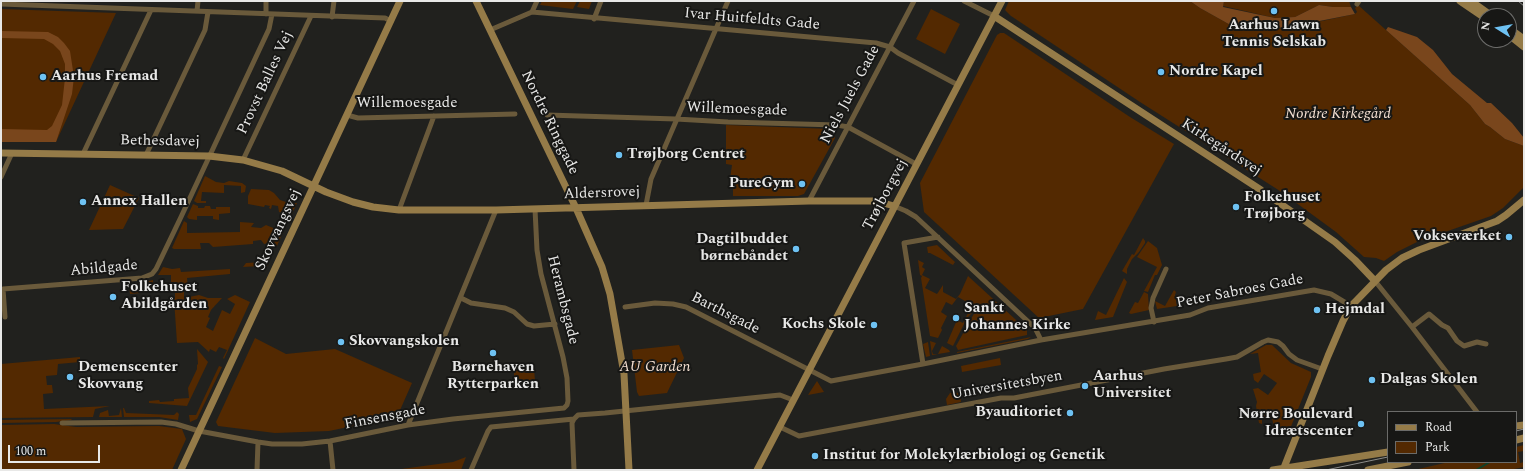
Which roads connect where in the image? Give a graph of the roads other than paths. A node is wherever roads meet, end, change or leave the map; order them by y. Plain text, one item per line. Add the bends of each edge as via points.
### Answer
1 (198, 1) edge
2 (266, 1) edge
3 (334, 1) edge
4 (400, 1) edge
5 (476, 1) edge
6 (537, 1) edge
7 (601, 1) edge
8 (728, 1) edge
9 (914, 1) edge
10 (964, 1) edge
11 (1002, 1) edge
12 (1460, 1) edge
13 (1471, 1) edge
14 (1, 4) edge
15 (69, 4) edge
16 (1481, 8) edge
17 (151, 10) junction
18 (197, 11) junction
19 (208, 12) junction
20 (532, 12) junction
21 (1477, 13) edge
22 (266, 14) junction
23 (272, 14) junction
24 (311, 16) junction
25 (994, 16) junction
26 (332, 17) junction
27 (594, 19) junction
28 (390, 21) junction
29 (716, 29) junction
30 (490, 30) junction
31 (890, 47) junction
32 (958, 85) junction
33 (515, 114) dead end
34 (347, 115) junction
35 (547, 115) dead end
36 (434, 116) junction
37 (676, 119) junction
38 (848, 127) junction
39 (1, 153) edge
40 (12, 153) junction
41 (83, 154) junction
42 (146, 155) junction
43 (209, 156) junction
44 (243, 160) junction
45 (916, 164) junction
46 (1, 177) edge
47 (314, 186) junction
48 (1524, 200) edge
49 (809, 201) junction
50 (646, 205) junction
51 (894, 206) junction
52 (576, 208) junction
53 (535, 209) junction
54 (399, 210) junction
55 (496, 210) junction
56 (938, 237) junction
57 (1166, 269) dead end
58 (1375, 281) junction
59 (461, 298) junction
60 (1351, 306) junction
61 (625, 307) dead end
62 (5, 317) dead end
63 (1154, 322) junction
64 (554, 324) junction
65 (1412, 327) junction
66 (1041, 340) junction
67 (1486, 344) dead end
68 (923, 364) junction
69 (1322, 369) junction
70 (809, 371) junction
71 (568, 397) joint
72 (793, 400) junction
73 (626, 410) junction
74 (1476, 411) edge
75 (574, 419) junction
76 (62, 423) dead end
77 (408, 425) junction
78 (780, 427) junction
79 (199, 431) junction
80 (330, 441) junction
81 (258, 442) junction
82 (1387, 452) edge
83 (1403, 463) edge
84 (1284, 469) edge
85 (182, 470) edge
86 (257, 470) edge
87 (333, 470) edge
88 (471, 470) edge
89 (574, 470) edge
90 (629, 470) edge
91 (757, 470) edge
92 (1273, 470) edge
93 (1368, 470) edge

1 - 18 street
2 - 22 street
3 - 26 street
4 - 28 street, Skovvangsvej
5 - 30 street, Nordre Ringgade
6 - 20 street
7 - 27 street
8 - 29 street
9 - 31 street, Niels Juels Gade
10 - 25 street
11 - 25 street, Trøjborgvej
12 - 21 street
13 - 16 street
14 - 15 street
15 - 17 street
17 - 18 street
17 - 41 street
18 - 19 street
19 - 22 street
19 - 42 street via 205,30
20 - 27 street, Ivar Huitfeldts Gade
20 - 30 street, Ivar Huitfeldts Gade
22 - 23 street
23 - 24 street
23 - 43 street via 269,29
24 - 26 street
24 - 44 street, Provst Balles Vej
25 - 32 street, Trøjborgvej
25 - 58 street, Kirkegårdsvej via 1262,190 1335,242
26 - 28 street via 385,18
27 - 29 street, Ivar Huitfeldts Gade
28 - 34 street, Skovvangsvej
29 - 31 street, Ivar Huitfeldts Gade via 876,43
29 - 37 street
30 - 52 street, Nordre Ringgade
31 - 32 street, Ivar Huitfeldts Gade
31 - 38 street, Niels Juels Gade
32 - 45 street, Trøjborgvej
33 - 36 street, Willemoesgade
34 - 36 street, Willemoesgade via 354,118
34 - 47 street, Skovvangsvej
35 - 37 street, Willemoesgade
36 - 54 street
37 - 38 street, Willemoesgade
37 - 50 street via 651,179
38 - 45 street, Willemoesgade
38 - 49 street, Niels Juels Gade
39 - 40 street, Bethesdavej
40 - 41 street, Bethesdavej
40 - 46 street
41 - 42 street, Bethesdavej
42 - 43 street, Bethesdavej
43 - 44 street, Bethesdavej
43 - 62 street, Abildgade via 167,248 152,274 142,278 3,288
44 - 47 street, Bethesdavej via 282,171
45 - 51 street, Trøjborgvej
47 - 54 street, Aldersrovej via 353,202
47 - 79 street, Skovvangsvej
48 - 58 street via 1497,221 1411,253
49 - 50 street, Aldersrovej
49 - 51 street, Aldersrovej via 867,200
50 - 52 street, Aldersrovej
51 - 56 street via 916,217
51 - 70 street, Trøjborgvej
52 - 53 street, Aldersrovej
52 - 73 street, Nordre Ringgade via 602,267 610,294 624,374
53 - 55 street, Aldersrovej
53 - 64 street, Herambsgade via 540,274
54 - 55 street, Aldersrovej
55 - 59 street
56 - 66 street via 1035,328
56 - 68 street via 904,243
57 - 63 street, Peter Sabroes Gade via 1153,298 1151,308
58 - 60 street
58 - 65 street, Kirkegårdsvej
59 - 64 street via 472,303 505,308 534,326
59 - 77 street
60 - 63 street, Peter Sabroes Gade via 1331,294 1314,290 1208,308 1190,315
60 - 69 street
61 - 70 street, Barthsgade via 655,303 686,307
63 - 66 street, Peter Sabroes Gade
64 - 71 street, Herambsgade via 563,357
65 - 67 street via 1429,314 1448,328 1464,346 1477,342
65 - 74 street, Kirkegårdsvej
66 - 68 street, Peter Sabroes Gade
68 - 70 street, Peter Sabroes Gade via 831,381
69 - 78 street, Universitetsbyen via 1297,360 1278,342 1268,340 1237,357 818,433 799,436
69 - 84 street
70 - 72 street, Trøjborgvej
71 - 77 street, Finsensgade via 567,405 562,409 474,416
72 - 73 street via 780,395
72 - 78 street, Trøjborgvej
73 - 75 street via 578,414
73 - 90 street, Nordre Ringgade
75 - 88 street via 491,428
75 - 89 street
76 - 79 street, Finsensgade via 161,422
77 - 80 street, Finsensgade
78 - 91 street, Trøjborgvej
79 - 81 street, Finsensgade
79 - 85 street, Skovvangsvej
80 - 81 street, Finsensgade via 302,444
80 - 87 street
81 - 86 street
82 - 84 street
83 - 93 street
84 - 92 street

